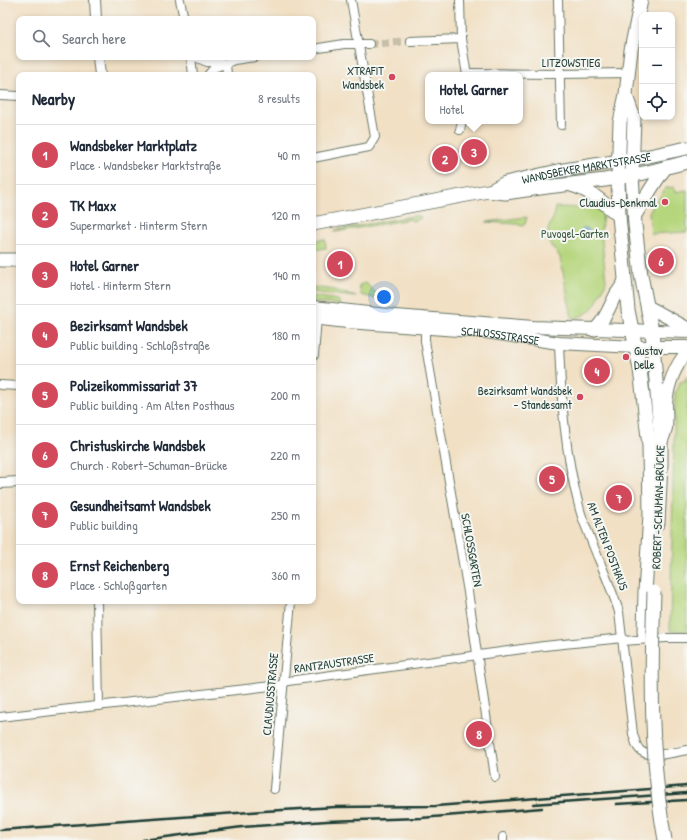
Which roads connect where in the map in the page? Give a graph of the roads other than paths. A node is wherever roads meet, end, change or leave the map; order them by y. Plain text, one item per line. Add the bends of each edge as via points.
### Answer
1 (95, 0) edge
2 (180, 0) edge
3 (351, 0) edge
4 (460, 0) edge
5 (558, 0) edge
6 (641, 0) edge
7 (96, 16) edge
8 (183, 16) edge
9 (462, 39) junction
10 (410, 41) tunnel mouth
11 (359, 44) junction
12 (369, 44) tunnel mouth
13 (316, 49) edge
14 (98, 60) edge
15 (190, 60) edge
16 (202, 60) edge
17 (234, 60) edge
18 (226, 63) junction
19 (100, 72) edge
20 (192, 72) edge
21 (211, 72) edge
22 (227, 72) edge
23 (467, 72) edge
24 (628, 73) junction
25 (523, 74) edge
26 (559, 74) junction
27 (626, 94) junction
28 (0, 95) edge
29 (16, 96) edge
30 (461, 124) edge
31 (561, 125) dead end
32 (460, 130) dead end
33 (687, 148) edge
34 (316, 157) edge
35 (633, 159) junction
36 (618, 161) junction
37 (687, 162) edge
38 (666, 167) junction
39 (632, 175) junction
40 (618, 178) junction
41 (569, 184) junction
42 (488, 191) junction
43 (635, 215) junction
44 (618, 216) junction
45 (316, 223) edge
46 (0, 260) edge
47 (16, 260) edge
48 (625, 280) junction
49 (647, 306) junction
50 (316, 314) edge
51 (316, 314) edge
52 (425, 327) junction
53 (687, 328) edge
54 (593, 330) junction
55 (632, 330) junction
56 (652, 331) junction
57 (687, 332) edge
58 (559, 343) junction
59 (635, 347) junction
60 (654, 347) junction
61 (687, 347) edge
62 (687, 352) edge
63 (0, 385) edge
64 (16, 386) edge
65 (661, 443) junction
66 (16, 482) edge
67 (0, 483) edge
68 (650, 592) junction
69 (97, 604) edge
70 (291, 604) edge
71 (687, 638) edge
72 (623, 640) junction
73 (477, 656) junction
74 (284, 683) junction
75 (99, 706) junction
76 (0, 717) edge
77 (687, 750) edge
78 (495, 777) dead end
79 (274, 789) dead end
80 (657, 840) edge
81 (665, 840) edge

1 - 7 street
2 - 8 street
3 - 11 street
4 - 9 street
5 - 26 street
6 - 24 main road, ROBERT-SCHUMAN-BRÜCKE
9 - 10 street
9 - 23 street
11 - 12 street
11 - 13 street
11 - 34 street via 375,137 369,147
14 - 19 street
15 - 20 street
16 - 18 street
17 - 18 street
18 - 21 street
18 - 22 street
24 - 26 street, LITZOWSTIEG
24 - 27 main road, ROBERT-SCHUMAN-BRÜCKE
25 - 26 street, LITZOWSTIEG
26 - 31 street
27 - 35 main road, ROBERT-SCHUMAN-BRÜCKE via 634,118
27 - 36 main road, ROBERT-SCHUMAN-BRÜCKE via 620,122
28 - 29 street
30 - 32 street
33 - 35 main road, WANDSBEKER MARKTSTRASSE
35 - 36 main road, WANDSBEKER MARKTSTRASSE
35 - 39 main road, ROBERT-SCHUMAN-BRÜCKE
36 - 40 main road, ROBERT-SCHUMAN-BRÜCKE
36 - 42 main road, WANDSBEKER MARKTSTRASSE via 505,183
37 - 38 main road, WANDSBEKER MARKTSTRASSE
38 - 39 main road, WANDSBEKER MARKTSTRASSE
38 - 43 main road
39 - 40 main road, WANDSBEKER MARKTSTRASSE
39 - 43 main road, ROBERT-SCHUMAN-BRÜCKE
40 - 41 main road, WANDSBEKER MARKTSTRASSE
40 - 44 main road, ROBERT-SCHUMAN-BRÜCKE
41 - 42 main road, WANDSBEKER MARKTSTRASSE via 506,192
41 - 44 main road via 594,196
42 - 45 main road, WANDSBEKER MARKTSTRASSE
43 - 49 main road, ROBERT-SCHUMAN-BRÜCKE
44 - 48 main road, ROBERT-SCHUMAN-BRÜCKE
46 - 47 main road
48 - 54 main road via 599,325
48 - 55 main road, ROBERT-SCHUMAN-BRÜCKE
49 - 53 main road
49 - 56 main road, ROBERT-SCHUMAN-BRÜCKE
50 - 54 main road, SCHLOSSSTRASSE via 334,309
51 - 52 main road, SCHLOSSSTRASSE via 347,322
52 - 58 main road, SCHLOSSSTRASSE via 486,332
52 - 73 street, SCHLOSSGARTEN via 424,341
54 - 55 main road, SCHLOSSSTRASSE
55 - 56 main road, SCHLOSSSTRASSE
55 - 59 main road, ROBERT-SCHUMAN-BRÜCKE
56 - 57 main road, SCHLOSSSTRASSE
56 - 60 main road, ROBERT-SCHUMAN-BRÜCKE
58 - 59 main road, SCHLOSSSTRASSE
58 - 72 street, AM ALTEN POSTHAUS via 562,403 580,510 619,612
59 - 60 main road, SCHLOSSSTRASSE
59 - 68 main road, ROBERT-SCHUMAN-BRÜCKE via 649,446
60 - 61 main road, SCHLOSSSTRASSE
60 - 65 main road, ROBERT-SCHUMAN-BRÜCKE
62 - 65 main road via 671,379 666,404 666,429
63 - 64 street
65 - 68 main road, ROBERT-SCHUMAN-BRÜCKE
66 - 67 street
68 - 80 main road, ROBERT-SCHUMAN-BRÜCKE via 644,709 649,780
68 - 81 main road, ROBERT-SCHUMAN-BRÜCKE, bridge via 657,780
69 - 75 street
70 - 74 street, CLAUDIUSSTRASSE
71 - 72 street, RANTZAUSTRASSE
72 - 73 street, RANTZAUSTRASSE via 544,646
72 - 77 street, AM ALTEN POSTHAUS via 633,734 639,750 650,754
73 - 74 street, RANTZAUSTRASSE
73 - 78 street, SCHLOSSGARTEN
74 - 75 street, RANTZAUSTRASSE
74 - 79 street, CLAUDIUSSTRASSE
75 - 76 street, RANTZAUSTRASSE

